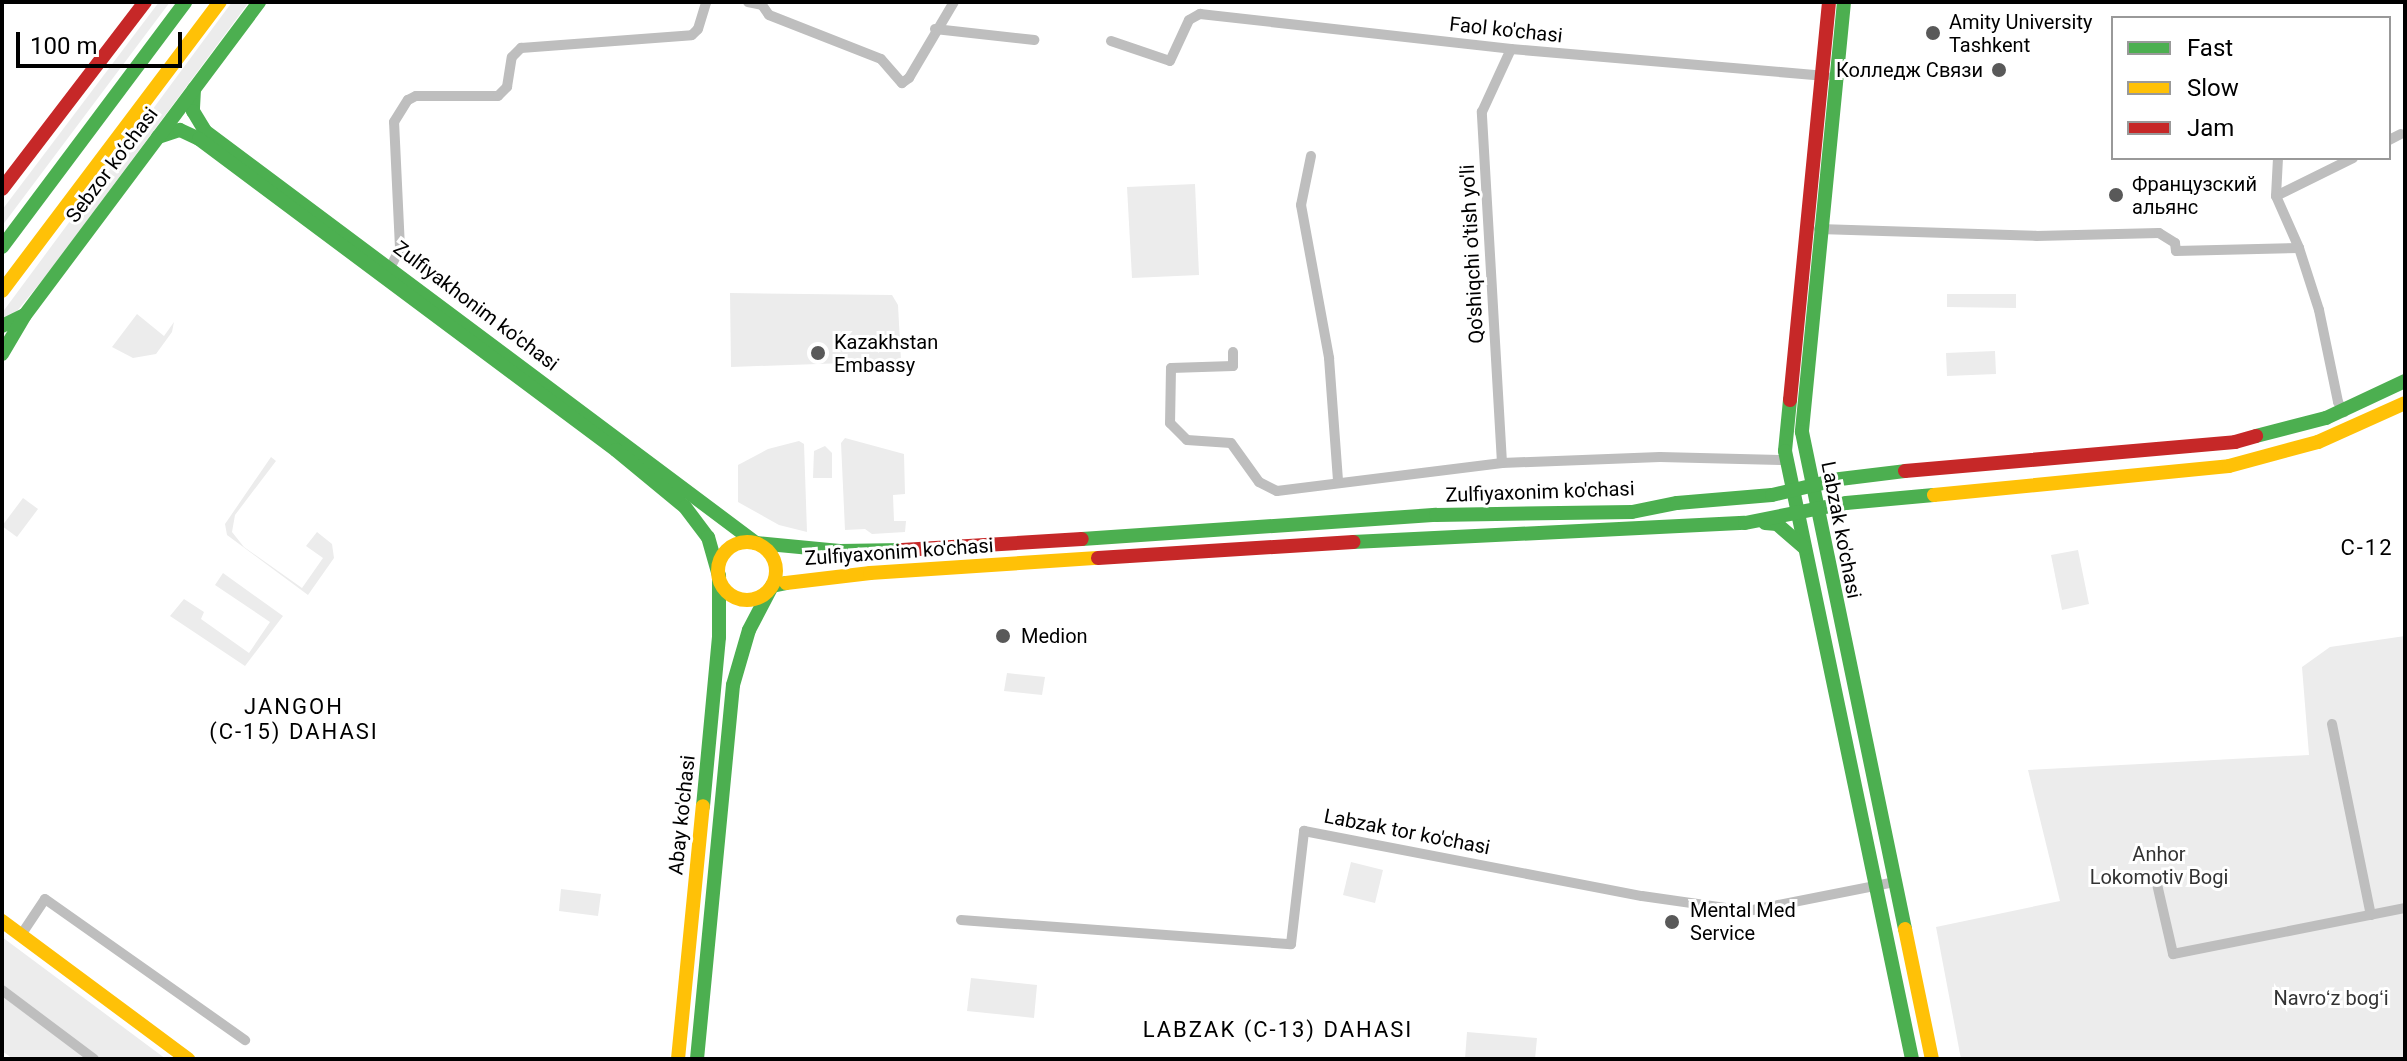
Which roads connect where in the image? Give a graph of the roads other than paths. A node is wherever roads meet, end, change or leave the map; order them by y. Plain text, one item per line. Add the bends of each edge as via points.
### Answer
1 (145, 2) edge
2 (185, 2) edge
3 (220, 2) edge
4 (259, 2) edge
5 (706, 2) edge
6 (748, 2) edge
7 (954, 2) edge
8 (1829, 2) edge
9 (1844, 2) edge
10 (935, 29) junction
11 (1034, 40) dead end
12 (1111, 41) dead end
13 (1511, 49) junction
14 (1828, 76) junction
15 (194, 89) junction
16 (2401, 134) dead end
17 (158, 137) junction
18 (2391, 139) edge
19 (1311, 156) dead end
20 (2278, 160) edge
21 (2349, 160) edge
22 (2, 189) edge
23 (2276, 196) junction
24 (1819, 229) junction
25 (3, 245) edge
26 (2299, 248) junction
27 (390, 268) junction
28 (2, 291) edge
29 (25, 315) junction
30 (2, 326) edge
31 (1233, 352) dead end
32 (2, 354) edge
33 (2405, 381) edge
34 (2405, 403) edge
35 (2344, 412) junction
36 (2353, 428) junction
37 (2264, 436) junction
38 (2198, 447) junction
39 (2270, 456) junction
40 (1787, 460) junction
41 (1502, 463) junction
42 (2200, 470) junction
43 (1338, 482) junction
44 (1811, 485) junction
45 (1793, 489) junction
46 (1816, 511) junction
47 (1798, 514) junction
48 (1745, 523) junction
49 (756, 543) junction
50 (1805, 548) junction
51 (719, 576) junction
52 (772, 586) junction
53 (2332, 724) dead end
54 (715, 874) junction
55 (696, 875) junction
56 (1894, 882) junction
57 (2157, 884) dead end
58 (1876, 886) junction
59 (2405, 908) edge
60 (2371, 915) junction
61 (961, 920) dead end
62 (2, 921) edge
63 (21, 935) junction
64 (2, 990) edge
65 (245, 1040) dead end
66 (94, 1059) edge
67 (188, 1059) edge
68 (678, 1059) edge
69 (697, 1059) edge
70 (1912, 1059) edge
71 (1932, 1059) edge

1 - 22 main road
2 - 25 main road, Sebzor ko‘chasi
3 - 28 main road, Sebzor ko‘chasi
4 - 15 main road, Sebzor ko‘chasi
5 - 27 street via 692,35 521,48 512,57 507,87 498,96 408,100 394,122 401,235
6 - 10 street via 881,59 902,83
7 - 10 street
8 - 14 main road, Labzak ko'chasi
9 - 14 main road, Labzak ko'chasi
10 - 11 street
12 - 13 street, Faol ko'chasi via 1170,61 1189,20 1200,14
13 - 14 street, Faol ko'chasi
13 - 41 street, Qo'shiqchi o'tish yo'li via 1482,112
14 - 24 main road, Labzak ko'chasi
14 - 40 main road, Labzak ko'chasi via 1785,437
15 - 17 main road, Sebzor ko‘chasi
15 - 27 main road, Zulfiyakhonim ko'chasi via 193,111 205,131
16 - 18 street
17 - 29 main road, Sebzor ko‘chasi
17 - 51 main road, Zulfiyakhonim ko'chasi via 180,130 199,139 616,450 693,515 714,551
19 - 43 street via 1301,205 1329,358
20 - 23 street
21 - 23 street
23 - 26 street
24 - 26 street via 2036,236 2159,233 2175,243 2176,251
24 - 44 main road, Labzak ko'chasi via 1802,423
26 - 35 street
27 - 49 main road, Zulfiyakhonim ko'chasi
29 - 30 main road
29 - 32 main road, Sebzor ko‘chasi
31 - 43 street via 1232,366 1171,368 1170,423 1187,440 1231,443 1269,489 1289,492
33 - 35 main road, Zulfiyaxonim ko'chasi
34 - 36 main road, Zulfiyaxonim ko'chasi
35 - 36 main road
35 - 37 main road, Zulfiyaxonim ko'chasi
36 - 39 main road, Zulfiyaxonim ko'chasi
37 - 38 main road, Zulfiyaxonim ko'chasi
37 - 39 main road
38 - 42 main road
38 - 44 main road, Zulfiyaxonim ko'chasi via 1907,471
39 - 42 main road, Zulfiyaxonim ko'chasi
40 - 41 street via 1660,457
40 - 45 main road, Labzak ko'chasi
41 - 43 street
42 - 46 main road, Zulfiyaxonim ko'chasi via 1846,503
44 - 45 main road, Zulfiyaxonim ko'chasi
44 - 46 main road, Labzak ko'chasi
45 - 47 main road, Labzak ko'chasi
45 - 49 main road, Zulfiyaxonim ko'chasi via 1632,512 1436,515 916,550 840,551
46 - 47 main road, Zulfiyaxonim ko'chasi
46 - 56 main road, Labzak ko'chasi
47 - 48 main road, Zulfiyaxonim ko'chasi
47 - 50 main road, Labzak ko'chasi
48 - 50 main road via 1777,524
48 - 52 main road, Zulfiyaxonim ko'chasi via 870,573
49 - 51 main road via 728,549
49 - 52 main road via 775,561
50 - 58 main road, Labzak ko'chasi
51 - 52 main road via 737,598 757,598
51 - 55 main road, Abay ko'chasi via 719,637
52 - 54 main road, Abay ko'chasi via 749,630 733,685
53 - 60 street
54 - 55 main road
54 - 69 main road, Abay ko'chasi
55 - 68 main road, Abay ko'chasi
56 - 58 street, Labzak tor ko'chasi
56 - 71 main road, Labzak ko'chasi
57 - 60 street via 2173,954
58 - 61 street, Labzak tor ko'chasi via 1748,911 1642,896 1304,831 1291,944
58 - 70 main road, Labzak ko'chasi
59 - 60 street
62 - 63 main road
63 - 65 street via 45,899
63 - 67 main road
64 - 66 street

